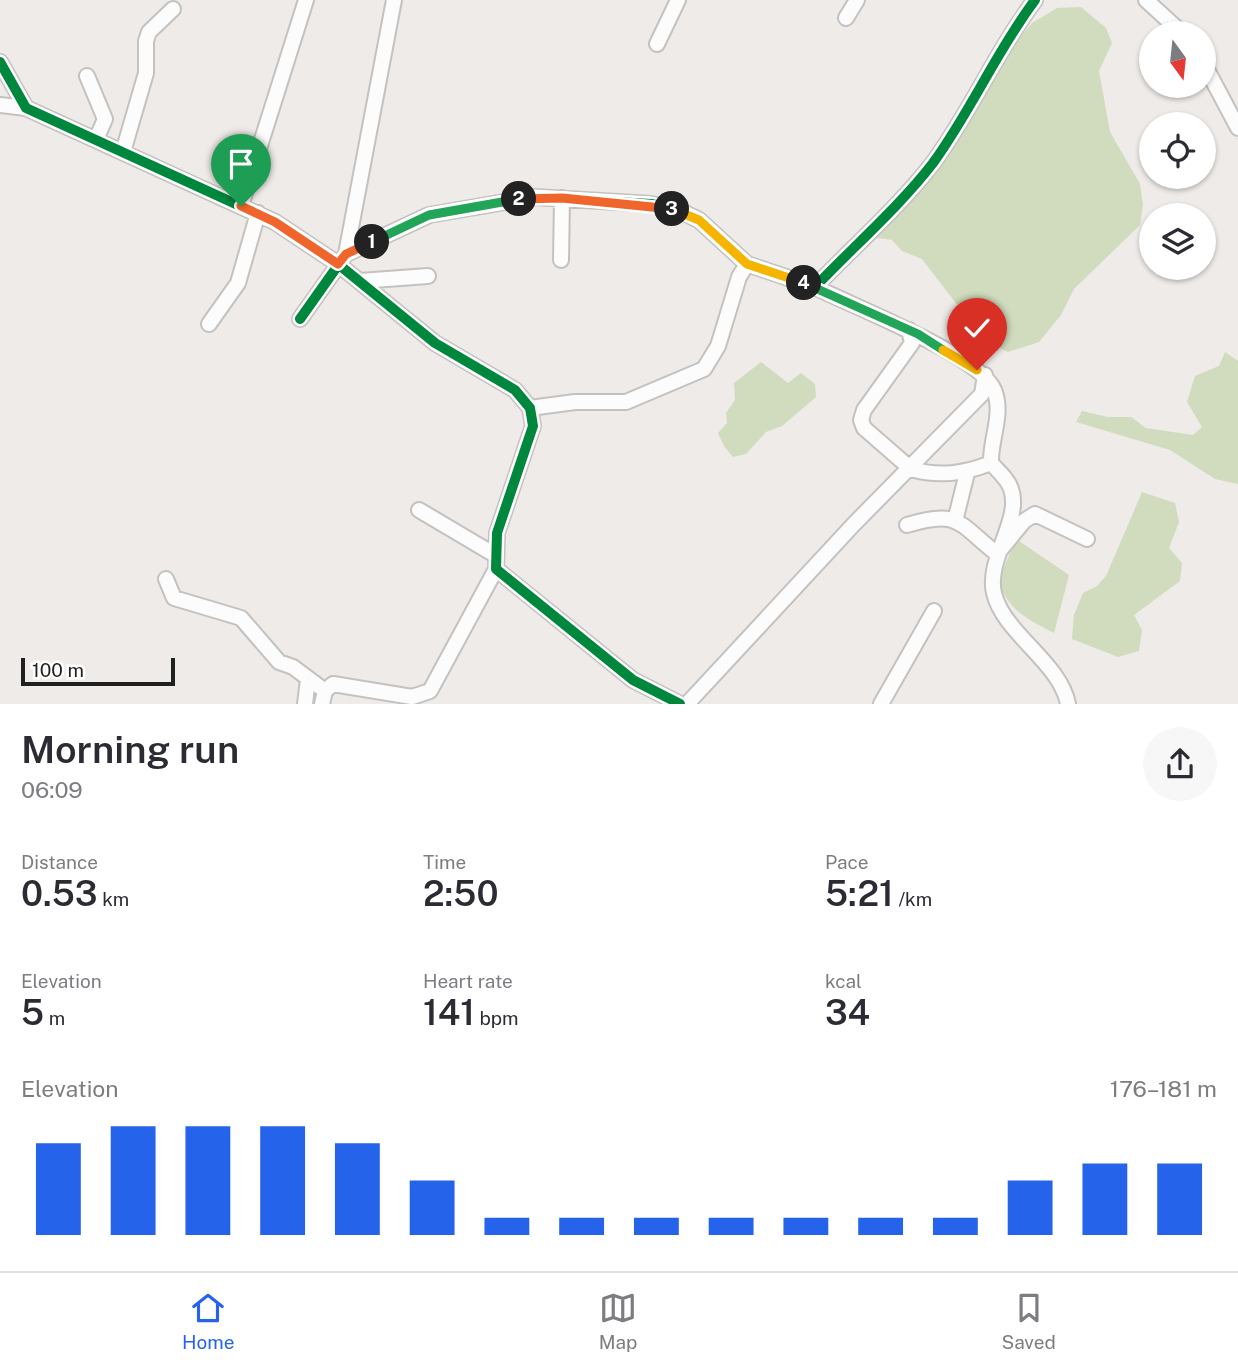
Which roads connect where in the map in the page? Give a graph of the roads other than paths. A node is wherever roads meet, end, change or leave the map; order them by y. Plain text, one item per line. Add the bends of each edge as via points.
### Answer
1 (306, 0) edge
2 (394, 0) edge
3 (678, 0) edge
4 (857, 0) edge
5 (1035, 0) edge
6 (1146, 0) edge
7 (173, 9) dead end
8 (846, 18) dead end
9 (1169, 21) edge
10 (657, 44) dead end
11 (0, 62) edge
12 (87, 76) dead end
13 (1216, 87) edge
14 (0, 105) edge
15 (26, 108) junction
16 (1238, 128) edge
17 (96, 140) junction
18 (123, 152) junction
19 (562, 198) junction
20 (241, 206) junction
21 (258, 214) junction
22 (342, 259) junction
23 (561, 260) dead end
24 (747, 264) junction
25 (428, 276) dead end
26 (360, 281) junction
27 (816, 287) junction
28 (300, 319) dead end
29 (209, 324) dead end
30 (909, 330) junction
31 (985, 375) junction
32 (530, 408) junction
33 (991, 463) junction
34 (911, 469) junction
35 (967, 473) junction
36 (1010, 486) junction
37 (419, 510) dead end
38 (1035, 513) junction
39 (955, 520) junction
40 (907, 525) dead end
41 (1087, 539) dead end
42 (997, 554) junction
43 (496, 562) junction
44 (166, 579) dead end
45 (934, 611) dead end
46 (308, 679) junction
47 (323, 697) edge
48 (305, 704) edge
49 (680, 704) edge
50 (687, 704) edge
51 (881, 704) edge
52 (1068, 704) edge

1 - 20 street
2 - 22 street
3 - 10 street
4 - 8 street
5 - 27 street via 930,166
6 - 9 street
7 - 18 street via 149,32 146,73
11 - 15 street
12 - 17 street via 105,119
13 - 16 street
14 - 15 street
15 - 17 street
17 - 18 street
18 - 20 street
19 - 22 street via 534,197 429,215
19 - 23 street
19 - 24 street via 678,210 699,220
20 - 21 street
21 - 22 street
21 - 29 street via 238,282
22 - 26 street
22 - 28 street
24 - 27 street
24 - 32 street via 718,346 704,369 626,402
25 - 26 street
26 - 32 street via 435,342 502,380
27 - 30 street
30 - 31 street
30 - 34 street via 910,346 861,420 864,428
31 - 33 street via 997,402
31 - 34 street via 982,394
32 - 43 street via 533,426 497,533
33 - 35 street
33 - 36 street
34 - 35 street
34 - 50 street
35 - 39 street
36 - 38 street
36 - 42 street via 1012,506
37 - 43 street
38 - 41 street
38 - 42 street
39 - 40 street via 935,516
39 - 42 street
42 - 52 street via 992,582 1001,610 1051,672
43 - 47 street via 437,680 425,694 412,697 340,684 330,685
43 - 49 street via 633,680
44 - 46 street via 174,598 241,618 279,662
45 - 51 street
46 - 47 street
46 - 48 street

